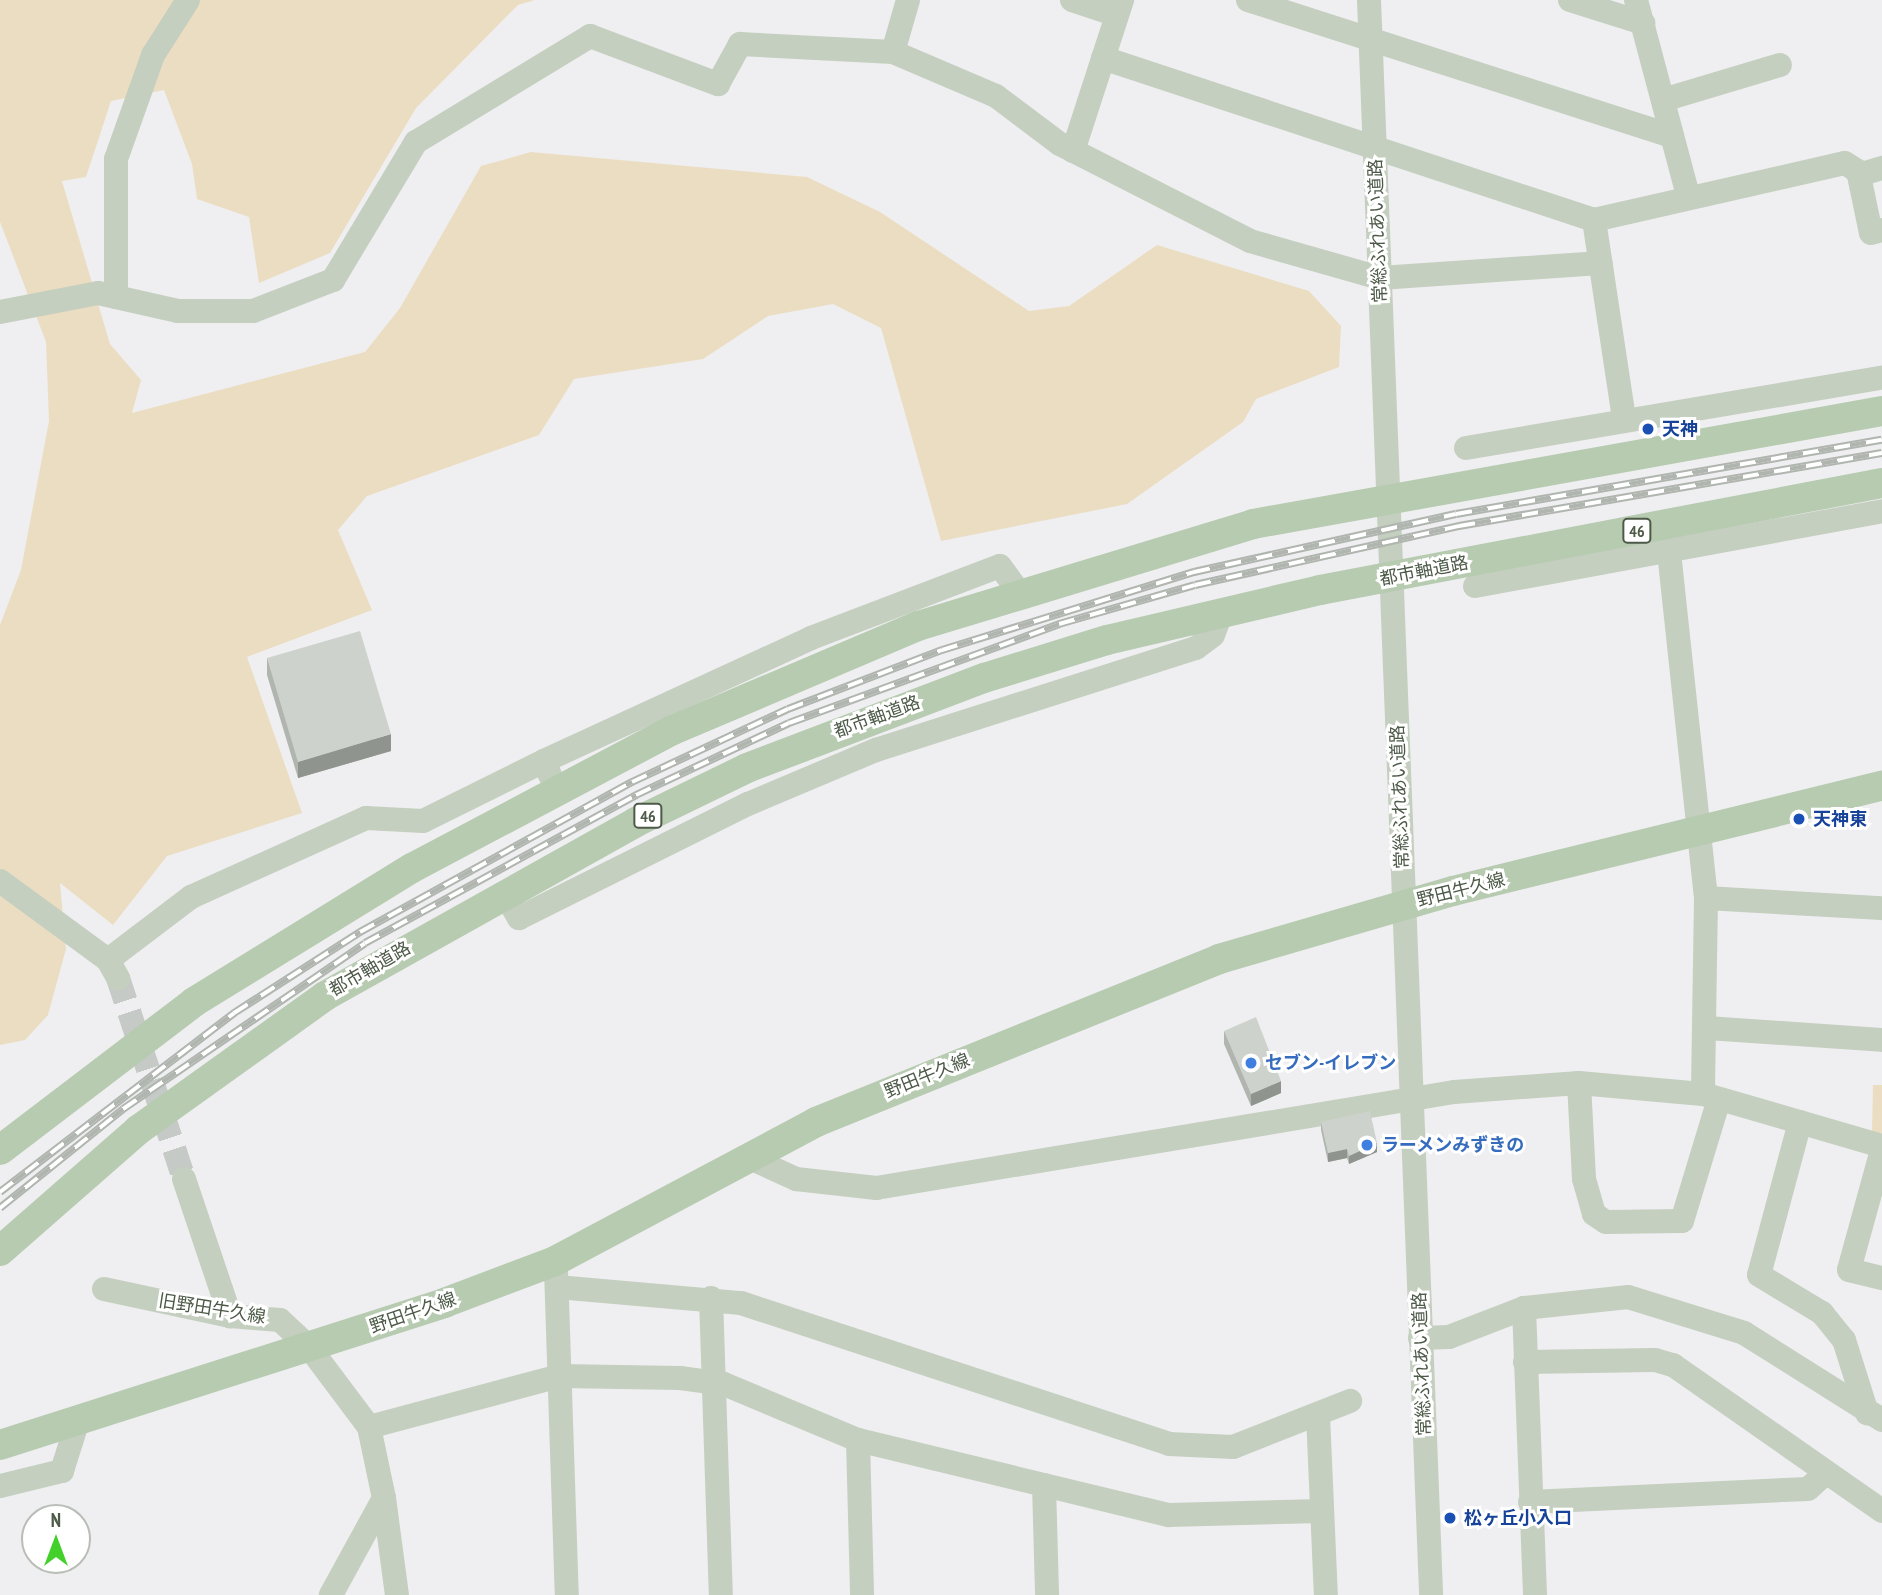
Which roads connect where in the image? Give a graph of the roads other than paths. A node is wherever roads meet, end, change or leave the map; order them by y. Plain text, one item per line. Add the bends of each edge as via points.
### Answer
1 (188, 0) edge
2 (908, 0) edge
3 (1072, 0) edge
4 (1248, 0) edge
5 (1369, 0) edge
6 (1570, 0) edge
7 (1119, 7) edge
8 (1644, 9) edge
9 (1370, 39) junction
10 (893, 52) junction
11 (1103, 58) junction
12 (1780, 65) dead end
13 (1663, 100) junction
14 (1672, 136) junction
15 (1374, 149) junction
16 (1073, 151) junction
17 (1870, 170) edge
18 (1688, 196) junction
19 (1594, 220) junction
20 (1882, 230) edge
21 (1600, 263) junction
22 (1380, 278) junction
23 (116, 297) junction
24 (0, 312) edge
25 (1882, 378) edge
26 (1882, 411) edge
27 (1624, 419) junction
28 (1559, 431) junction
29 (1466, 448) dead end
30 (1564, 464) junction
31 (1388, 496) junction
32 (1874, 499) edge
33 (1612, 549) junction
34 (1670, 552) junction
35 (1392, 577) junction
36 (1475, 586) dead end
37 (1018, 591) junction
38 (544, 761) junction
39 (1882, 786) edge
40 (558, 791) junction
41 (1701, 830) junction
42 (0, 881) edge
43 (1706, 898) junction
44 (1405, 904) junction
45 (1882, 908) edge
46 (1707, 1028) junction
47 (1882, 1040) edge
48 (1579, 1083) junction
49 (1711, 1096) junction
50 (1412, 1100) junction
51 (1800, 1122) junction
52 (1882, 1148) edge
53 (0, 1150) edge
54 (750, 1158) junction
55 (184, 1178) tunnel mouth
56 (0, 1251) edge
57 (556, 1274) junction
58 (1882, 1278) edge
59 (104, 1289) dead end
60 (711, 1298) junction
61 (1524, 1308) junction
62 (230, 1316) junction
63 (1420, 1338) junction
64 (309, 1347) junction
65 (1525, 1362) junction
66 (560, 1376) junction
67 (713, 1382) junction
68 (1350, 1401) dead end
69 (1318, 1415) junction
70 (1875, 1417) edge
71 (77, 1423) junction
72 (369, 1427) junction
73 (858, 1440) junction
74 (0, 1445) edge
75 (1826, 1473) junction
76 (1044, 1485) junction
77 (0, 1486) edge
78 (384, 1498) junction
79 (1530, 1502) junction
80 (1322, 1511) junction
81 (1882, 1511) edge
82 (331, 1595) edge
83 (397, 1595) edge
84 (567, 1595) edge
85 (721, 1595) edge
86 (862, 1595) edge
87 (1047, 1595) edge
88 (1326, 1595) edge
89 (1431, 1595) edge
90 (1535, 1595) edge

1 - 23 street via 153,55 116,159
2 - 10 street
3 - 7 street
4 - 9 street
5 - 9 street, 常総ふれあい道路
6 - 8 street
7 - 11 street
8 - 13 street
9 - 14 street
9 - 15 street, 常総ふれあい道路
10 - 16 street via 996,96
10 - 23 street via 740,44 718,84 590,36 416,142 333,280 253,311 178,311
11 - 15 street
11 - 16 street
12 - 13 street
13 - 14 street
14 - 18 street
15 - 19 street
15 - 22 street, 常総ふれあい道路
16 - 22 street via 1250,242
17 - 18 street via 1845,163
17 - 20 street via 1871,233
18 - 19 street
19 - 21 street
21 - 22 street
21 - 27 street
22 - 31 street, 常総ふれあい道路
23 - 24 street via 97,293
25 - 27 street
26 - 30 main road
27 - 28 street
28 - 29 street
28 - 30 street
30 - 31 main road
31 - 35 street, 常総ふれあい道路
31 - 37 main road via 1253,524
32 - 33 main road, 都市軸道路 / 46
32 - 34 street
33 - 34 street
33 - 35 main road, 都市軸道路 / 46
33 - 36 street
34 - 41 street
35 - 44 street, 常総ふれあい道路
35 - 56 main road, 都市軸道路 / 46 via 1107,640 856,723 747,768 505,894 280,1028 138,1130
37 - 38 street via 1000,566 811,638
37 - 40 main road via 673,730
38 - 40 street
38 - 42 street via 423,821 366,818 203,891 113,969
39 - 41 main road, 野田牛久線
40 - 53 main road via 412,869 194,1002
41 - 43 street
41 - 44 main road, 野田牛久線
43 - 45 street
43 - 46 street
44 - 50 street, 常総ふれあい道路
44 - 54 main road, 野田牛久線 via 1219,959 903,1085
46 - 47 street
46 - 49 street
48 - 49 street
48 - 49 street via 1584,1179 1594,1213 1606,1222 1682,1221
48 - 50 street via 1518,1084
49 - 51 street
50 - 54 street via 876,1188 796,1179
50 - 63 street, 常総ふれあい道路
51 - 52 street
51 - 70 street via 1759,1275 1822,1313 1844,1340
52 - 58 street via 1849,1270
54 - 57 main road, 野田牛久線
55 - 62 street
57 - 60 street
57 - 64 main road, 野田牛久線
57 - 66 street
59 - 62 street, 旧野田牛久線
60 - 67 street
60 - 69 street via 1169,1444 1233,1447
61 - 63 street via 1449,1337
61 - 65 street
61 - 70 street via 1628,1297 1675,1307 1744,1333
62 - 64 street, 旧野田牛久線 via 280,1320
63 - 89 street, 常総ふれあい道路
64 - 71 main road, 野田牛久線
64 - 72 street, 旧野田牛久線
65 - 75 street via 1655,1360 1673,1365
65 - 79 street
66 - 67 street
66 - 72 street
66 - 84 street
67 - 73 street
67 - 85 street
68 - 69 street
69 - 80 street
71 - 74 main road, 野田牛久線
71 - 77 street via 62,1471
72 - 78 street
73 - 76 street
73 - 86 street
75 - 79 street via 1808,1489
75 - 81 street
76 - 80 street via 1170,1515
76 - 87 street
78 - 82 street
78 - 83 street
79 - 90 street
80 - 88 street

